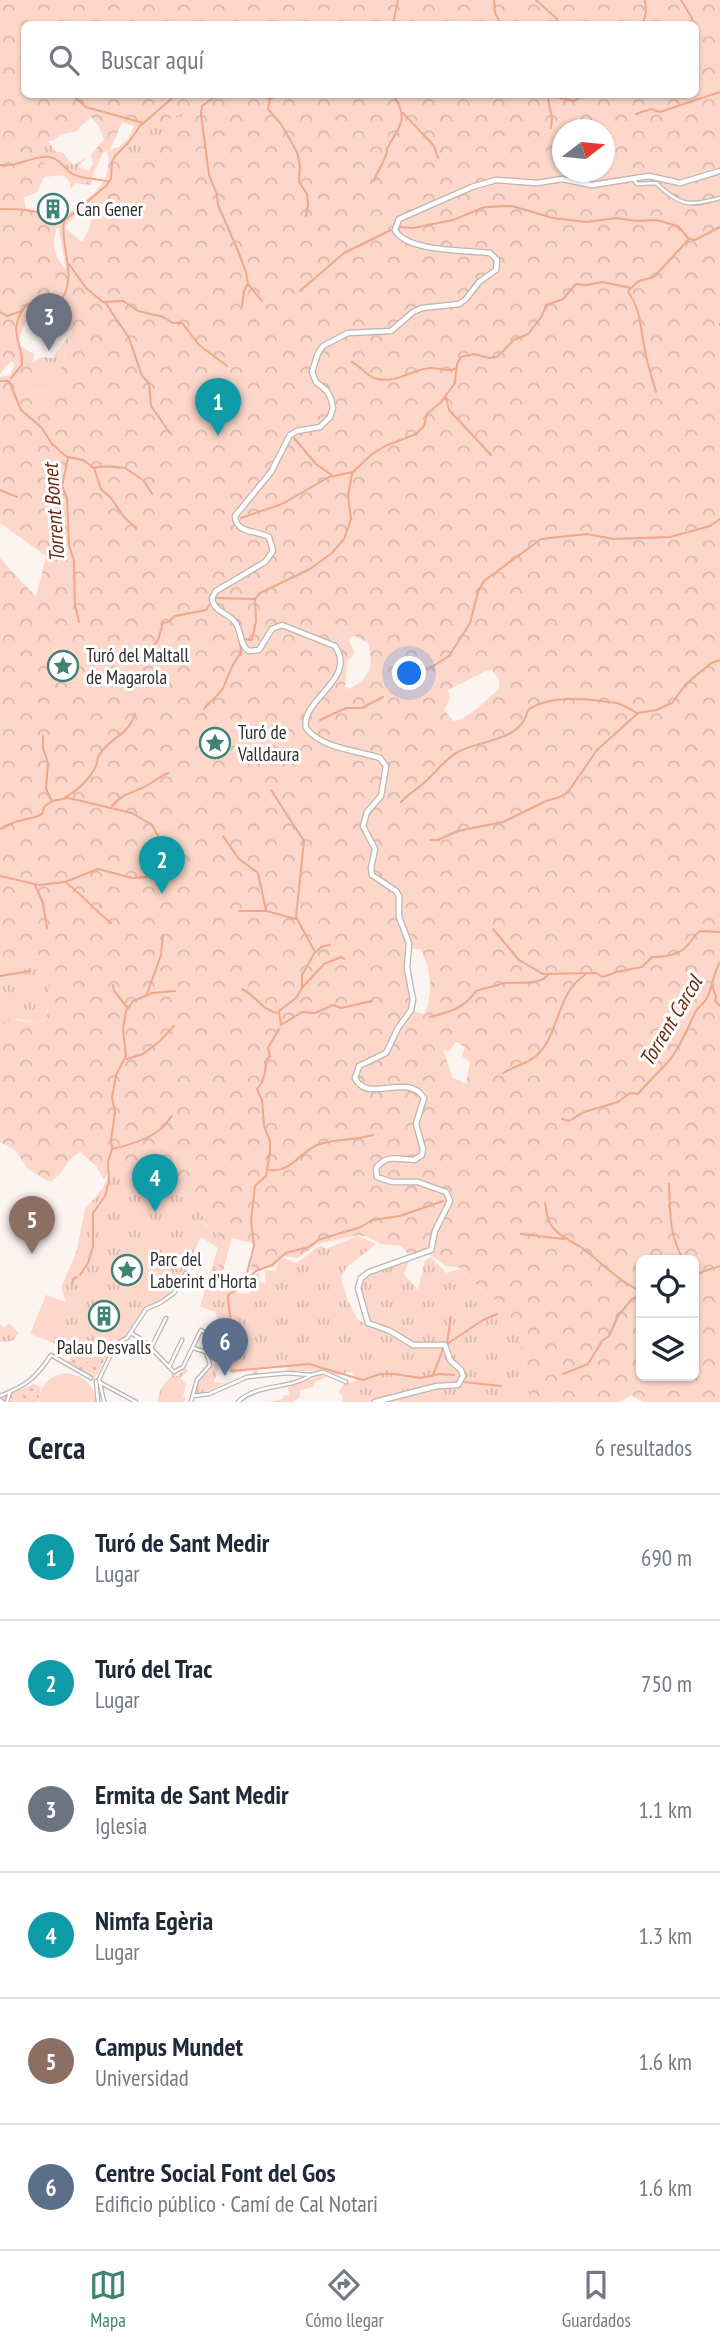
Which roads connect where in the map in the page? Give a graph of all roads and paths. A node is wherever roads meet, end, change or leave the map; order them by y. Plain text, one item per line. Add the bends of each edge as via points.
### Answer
1 (720, 171) edge
2 (633, 179) junction
3 (720, 198) edge
4 (186, 1273) dead end
5 (166, 1318) dead end
6 (131, 1333) junction
7 (181, 1339) dead end
8 (151, 1348) junction
9 (193, 1348) junction
10 (206, 1352) junction
11 (169, 1367) junction
12 (311, 1375) junction
13 (91, 1378) dead end
14 (98, 1381) junction
15 (346, 1382) dead end
16 (10, 1392) junction
17 (193, 1396) junction
18 (3, 1400) edge
19 (99, 1402) edge
20 (104, 1402) edge
21 (136, 1402) edge
22 (191, 1402) edge
23 (238, 1402) edge
24 (375, 1402) edge

1 - 2 street via 680,183 653,176
2 - 3 street via 637,184 656,183 691,205
2 - 24 street via 592,185 562,179 533,183 496,180 398,221 395,230 401,238 425,247 490,253 497,260 496,268 459,304 422,308 391,331 348,333 323,346 312,372 331,399 330,417 320,427 289,436 271,472 235,516 239,527 269,537 272,553 212,596 215,607 236,623 247,650 259,650 274,628 282,625 335,646 340,657 338,673 307,715 306,728 331,744 378,757 386,764 381,796 367,812 363,826 374,849 372,875 399,896 413,1000 387,1051 360,1064 355,1076 366,1088 400,1085 421,1093 424,1101 416,1126 421,1157 385,1160 375,1173 381,1180 418,1182 444,1191 450,1204 436,1229 433,1248 369,1272 360,1280 358,1290 369,1324 413,1345 445,1345 463,1378 456,1385
4 - 6 street via 174,1293 146,1309
5 - 8 street
6 - 8 street
6 - 14 street via 116,1344
7 - 11 street
8 - 11 street
9 - 10 street
9 - 10 street via 201,1331 211,1336
9 - 11 street via 183,1367 174,1372
10 - 17 street via 210,1366 197,1380
12 - 15 street via 323,1372
12 - 17 street via 247,1377
12 - 23 street via 248,1393
13 - 16 street via 51,1355 37,1377
14 - 19 street
14 - 20 street
14 - 21 street
16 - 18 street
16 - 18 street
17 - 22 street

